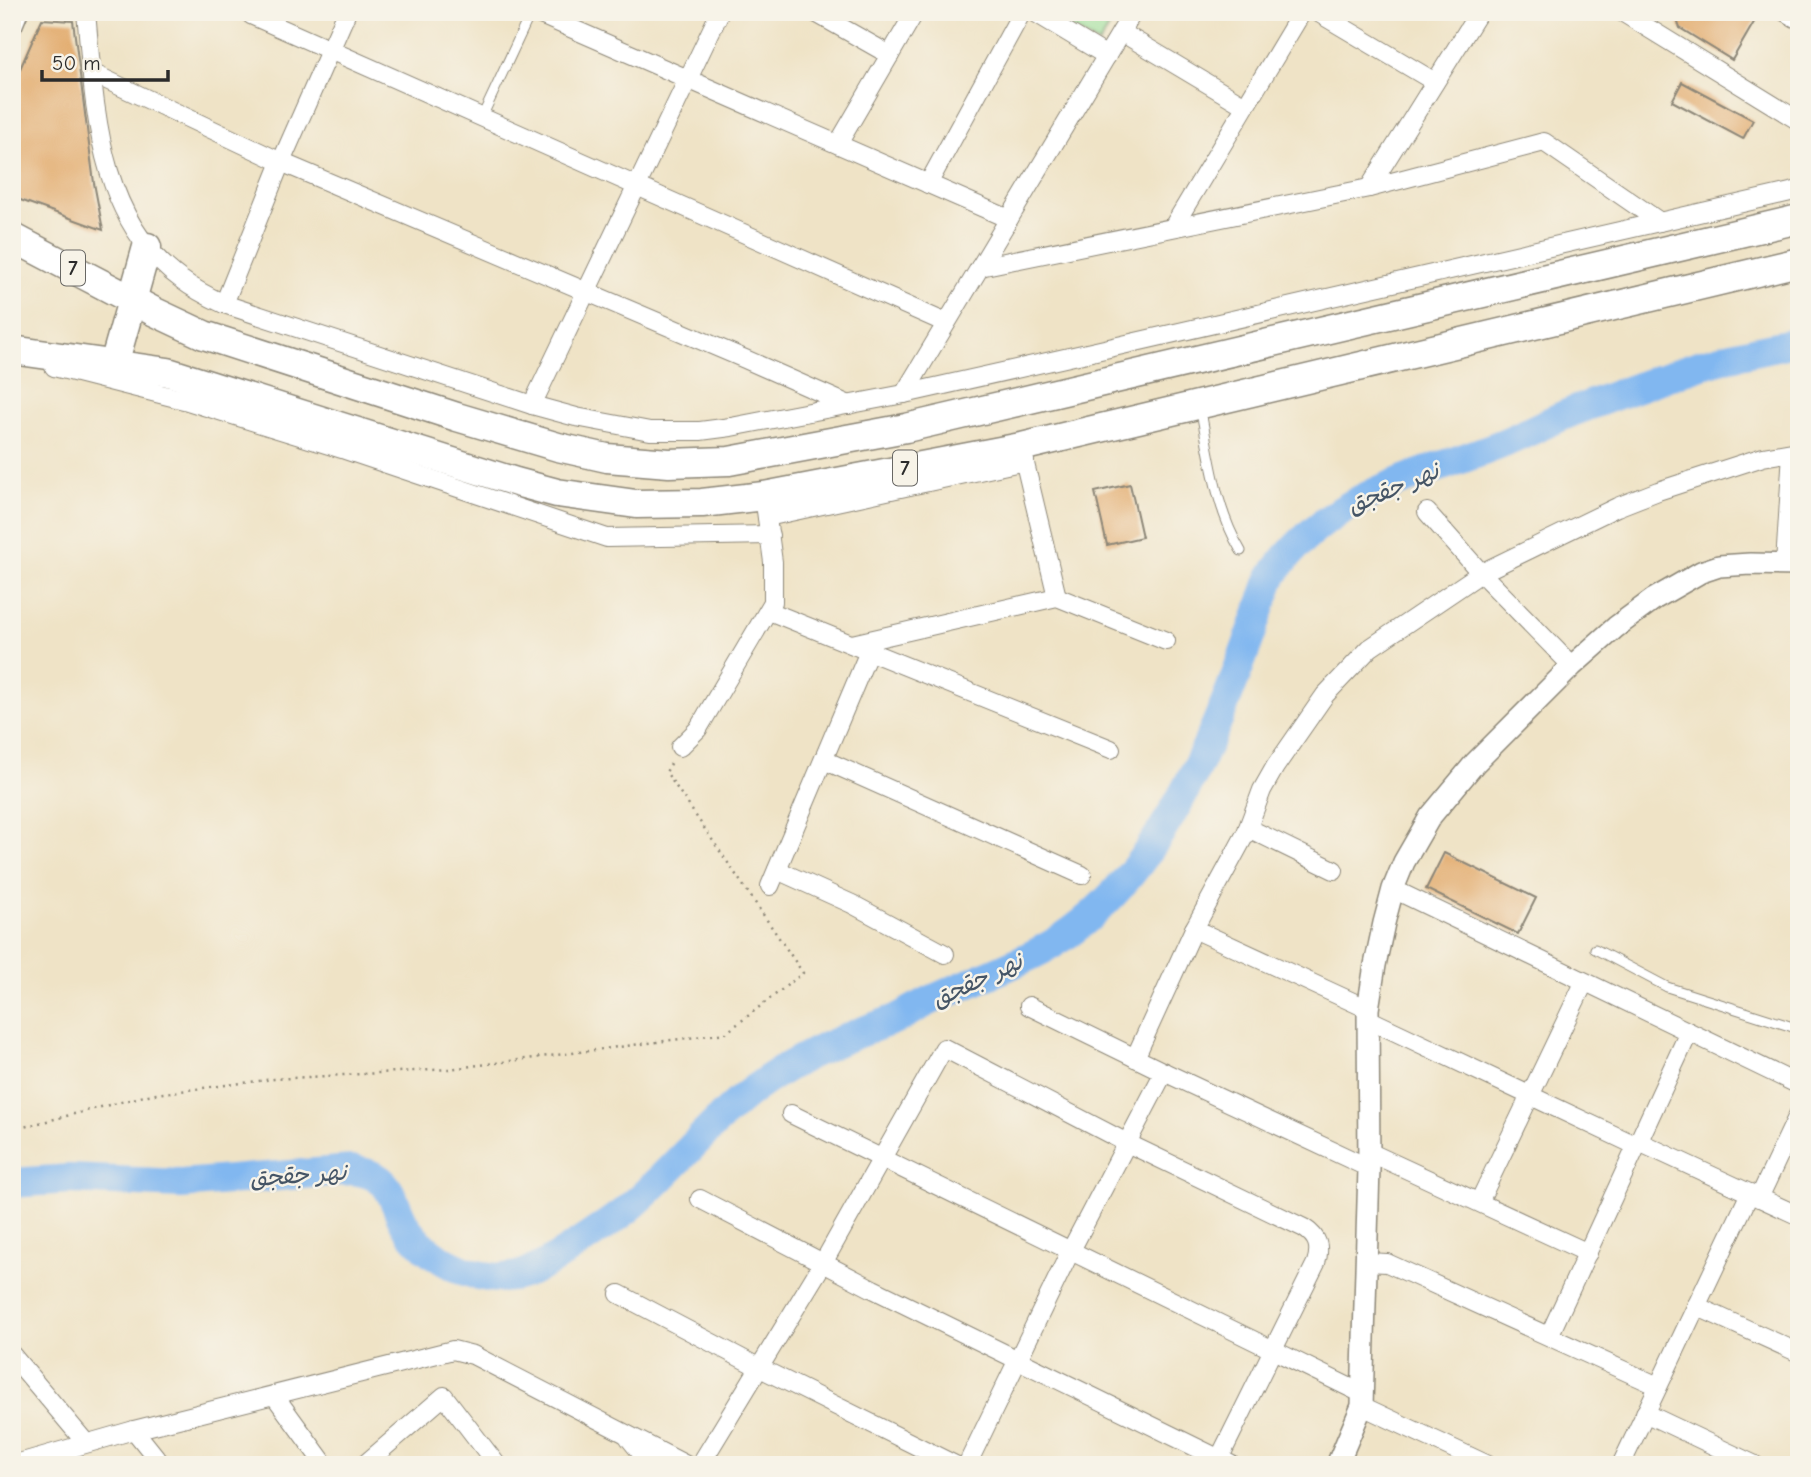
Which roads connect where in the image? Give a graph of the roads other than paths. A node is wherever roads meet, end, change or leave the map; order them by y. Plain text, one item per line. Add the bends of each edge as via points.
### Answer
1 (18, 12) edge
2 (86, 12) edge
3 (347, 12) edge
4 (533, 12) edge
5 (720, 12) edge
6 (814, 12) edge
7 (915, 12) edge
8 (1022, 12) edge
9 (1133, 12) edge
10 (1302, 12) edge
11 (1317, 12) edge
12 (1479, 12) edge
13 (1622, 12) edge
14 (1785, 12) edge
15 (1042, 14) edge
16 (251, 15) dead end
17 (1649, 19) edge
18 (1799, 20) edge
19 (12, 24) edge
20 (1121, 32) junction
21 (331, 50) junction
22 (890, 55) junction
23 (1107, 56) junction
24 (92, 73) junction
25 (688, 80) junction
26 (1435, 82) junction
27 (1245, 106) junction
28 (482, 117) junction
29 (1799, 121) edge
30 (838, 144) junction
31 (281, 162) junction
32 (928, 184) junction
33 (637, 186) junction
34 (1369, 188) junction
35 (1799, 190) edge
36 (1009, 219) junction
37 (1799, 219) edge
38 (1660, 222) junction
39 (1173, 227) junction
40 (12, 237) edge
41 (147, 247) junction
42 (1799, 262) edge
43 (980, 267) junction
44 (587, 292) junction
45 (132, 300) junction
46 (224, 304) junction
47 (946, 323) junction
48 (12, 350) edge
49 (114, 364) junction
50 (52, 367) dead end
51 (904, 394) junction
52 (532, 405) junction
53 (849, 405) junction
54 (1199, 405) junction
55 (1023, 454) junction
56 (1427, 512) dead end
57 (767, 516) junction
58 (1241, 551) dead end
59 (1792, 564) edge
60 (1481, 573) junction
61 (1057, 597) junction
62 (769, 611) junction
63 (1166, 641) dead end
64 (872, 645) junction
65 (1572, 666) junction
66 (680, 747) road end
67 (1111, 748) dead end
68 (824, 760) junction
69 (1248, 828) junction
70 (1334, 870) dead end
71 (1082, 875) dead end
72 (1394, 890) junction
73 (1194, 929) junction
74 (1595, 949) dead end
75 (944, 954) dead end
76 (1584, 983) junction
77 (1029, 1006) dead end
78 (1368, 1014) junction
79 (1799, 1029) edge
80 (1689, 1032) junction
81 (1135, 1058) junction
82 (1164, 1072) junction
83 (1799, 1085) edge
84 (1531, 1096) junction
85 (1799, 1113) edge
86 (792, 1114) dead end
87 (1127, 1143) junction
88 (1638, 1144) junction
89 (881, 1158) junction
90 (1369, 1160) junction
91 (1755, 1195) junction
92 (700, 1199) dead end
93 (1479, 1202) junction
94 (1799, 1216) edge
95 (1070, 1252) junction
96 (1588, 1253) junction
97 (1367, 1262) junction
98 (822, 1263) junction
99 (619, 1294) dead end
100 (1696, 1306) junction
101 (1549, 1336) junction
102 (1273, 1350) junction
103 (1799, 1353) edge
104 (12, 1355) edge
105 (1017, 1359) junction
106 (760, 1368) junction
107 (1658, 1386) junction
108 (274, 1395) junction
109 (1363, 1400) junction
110 (1645, 1413) junction
111 (134, 1430) junction
112 (623, 1431) junction
113 (86, 1443) junction
114 (1223, 1462) edge
115 (12, 1465) edge
116 (162, 1465) edge
117 (325, 1465) edge
118 (363, 1465) edge
119 (497, 1465) edge
120 (651, 1465) edge
121 (686, 1465) edge
122 (701, 1465) edge
123 (955, 1465) edge
124 (967, 1465) edge
125 (1337, 1465) edge
126 (1488, 1465) edge
127 (1621, 1465) edge
128 (1755, 1465) edge

1 - 19 street
2 - 24 street
3 - 21 street
4 - 25 street
4 - 28 lane
5 - 25 street
6 - 22 street
7 - 22 street
8 - 32 street
9 - 20 street
10 - 27 street
11 - 26 street
12 - 26 street
13 - 17 street
14 - 18 street
15 - 23 street
16 - 21 street
17 - 29 street
20 - 23 street
20 - 27 street
21 - 28 street
21 - 31 street
22 - 30 street
23 - 36 street
24 - 31 street
24 - 41 street via 111,182
25 - 30 street
25 - 33 street
26 - 34 street
27 - 39 street
28 - 33 street
30 - 32 street
31 - 44 street
31 - 46 street
32 - 36 street
33 - 44 street
33 - 47 street
34 - 38 street via 1544,142
34 - 39 street
35 - 38 street
36 - 43 street
37 - 45 highway, 7 via 906,428 700,463 638,462 545,443 276,360 204,335
38 - 51 street
39 - 43 street
40 - 45 highway, 7
41 - 45 highway
41 - 46 street via 180,279
42 - 54 highway, 7
43 - 47 street
44 - 52 street
44 - 53 street
45 - 49 highway
46 - 52 street
47 - 51 street
48 - 49 highway, 7
49 - 57 highway, 7 via 207,383 557,493 636,504 702,503
50 - 57 street via 184,400 607,538
51 - 53 street
52 - 53 street via 609,424 674,432
54 - 55 highway, 7
54 - 58 lane via 1223,512
55 - 57 highway, 7
55 - 61 street
56 - 60 street
57 - 62 street via 775,593
59 - 60 street via 1792,452 1658,491
59 - 65 street via 1719,566 1701,572 1654,599
60 - 65 street
60 - 69 street via 1404,623 1345,672 1275,768
61 - 63 street
61 - 64 street
62 - 64 street via 852,645
62 - 66 street via 698,729
64 - 67 street
64 - 68 street
65 - 72 street via 1449,793 1416,840
68 - 71 street
68 - 75 street via 774,878 852,904
69 - 70 street
69 - 73 street
72 - 76 street
72 - 78 street
73 - 78 street
73 - 81 street
74 - 79 lane via 1667,987
76 - 80 street
76 - 84 street
77 - 81 street
78 - 84 street
78 - 90 street
80 - 83 street
80 - 88 street
81 - 82 street
82 - 87 street
82 - 90 street
84 - 88 street
84 - 93 street
85 - 91 street
86 - 89 street
87 - 89 street via 944,1048
87 - 95 street
87 - 102 street via 1317,1238 1316,1263
88 - 91 street
88 - 96 street
89 - 95 street
89 - 98 street
90 - 93 street
90 - 97 street
91 - 94 street
91 - 100 street
92 - 98 street
93 - 96 street
95 - 102 street
95 - 105 street
96 - 101 street
97 - 101 street via 1387,1263
97 - 109 street
98 - 105 street
98 - 106 street
99 - 106 street
100 - 103 street
100 - 107 street
101 - 107 street
102 - 109 street
102 - 114 street
104 - 113 street
105 - 114 street
105 - 124 street
106 - 122 street
106 - 123 street
107 - 110 street
108 - 111 street
108 - 112 street via 453,1350 473,1355
108 - 117 street
109 - 125 street
109 - 126 street
110 - 127 street
110 - 128 street
111 - 113 street
111 - 116 street
112 - 120 street
112 - 121 street
113 - 115 street
118 - 119 street via 444,1395

